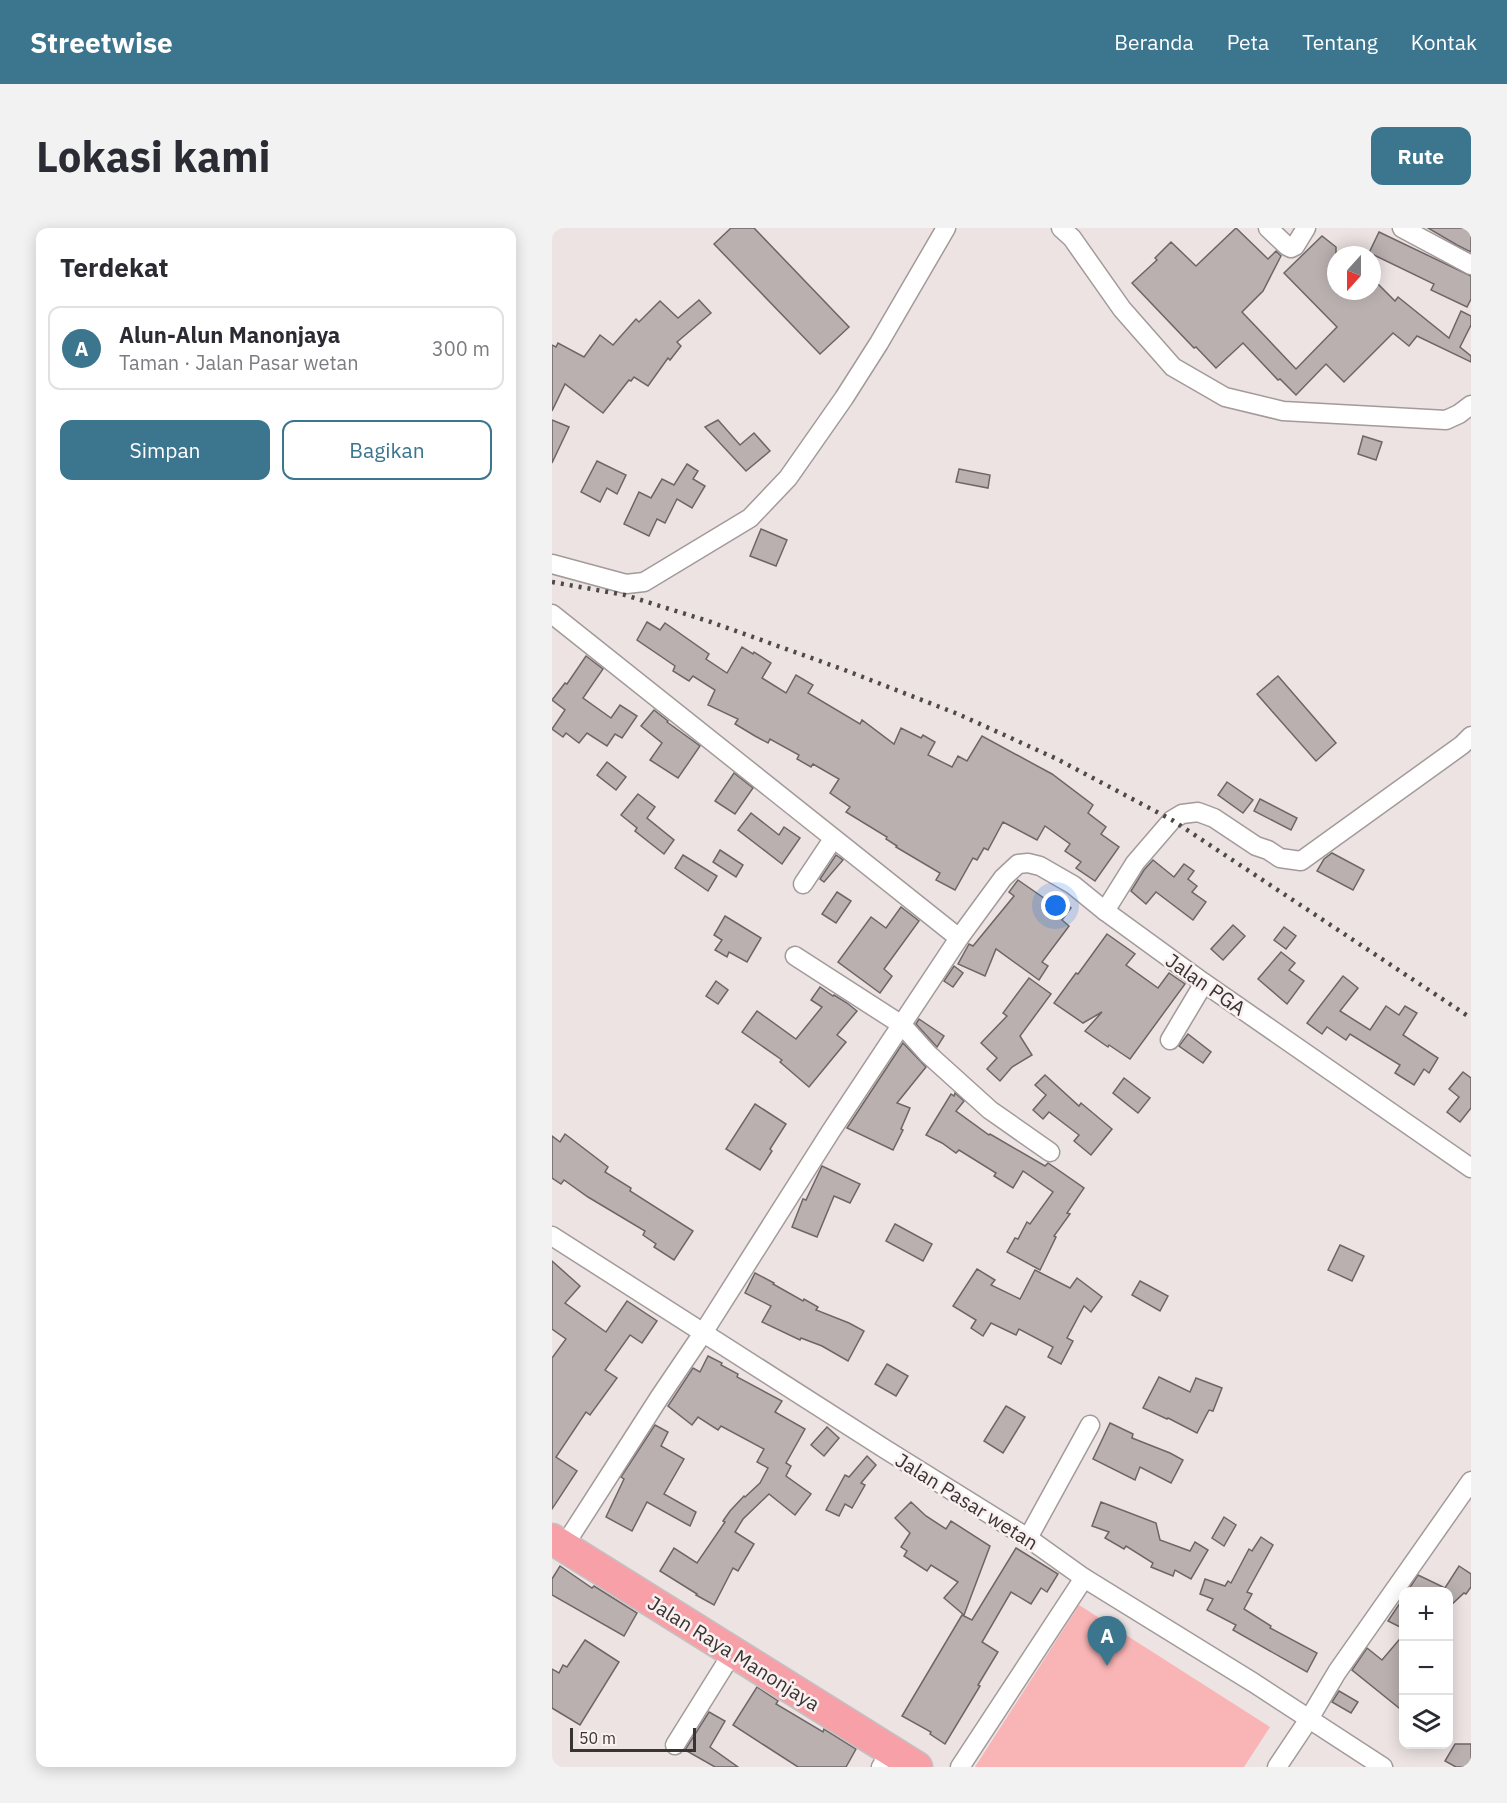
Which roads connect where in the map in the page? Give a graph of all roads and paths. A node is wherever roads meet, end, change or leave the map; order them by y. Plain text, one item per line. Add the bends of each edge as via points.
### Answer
1 (946, 228) edge
2 (1061, 228) edge
3 (1268, 228) edge
4 (1306, 228) edge
5 (1402, 228) edge
6 (1426, 234) edge
7 (1471, 265) edge
8 (1471, 405) edge
9 (552, 564) edge
10 (552, 614) edge
11 (1471, 736) edge
12 (833, 839) junction
13 (803, 884) dead end
14 (1106, 911) junction
15 (959, 938) junction
16 (795, 956) dead end
17 (1204, 983) junction
18 (902, 1025) junction
19 (1170, 1040) dead end
20 (1050, 1152) dead end
21 (1471, 1168) edge
22 (552, 1236) edge
23 (703, 1333) junction
24 (1090, 1425) dead end
25 (1471, 1481) edge
26 (1028, 1538) junction
27 (558, 1543) edge
28 (1084, 1578) junction
29 (733, 1652) junction
30 (1309, 1719) junction
31 (675, 1745) dead end
32 (886, 1759) edge
33 (916, 1767) edge
34 (960, 1767) edge
35 (1277, 1767) edge
36 (1383, 1767) edge

1 - 9 street via 844,398 788,477 750,518 644,582 626,584
2 - 8 street via 1122,309 1173,367 1225,397 1283,411 1446,420
3 - 4 street via 1291,248
5 - 6 street
6 - 7 street
10 - 12 street
11 - 14 street via 1301,861 1280,858 1206,814 1182,814 1172,819 1135,863
12 - 13 street
12 - 15 street
14 - 15 street, Jalan PGA via 1073,885 1028,862 1018,864 1003,878
14 - 17 street, Jalan PGA
15 - 18 street
16 - 18 street
17 - 19 street
17 - 21 street, Jalan PGA
18 - 20 street via 990,1110
18 - 23 street
22 - 23 street, Jalan Pasar wetan
23 - 26 street, Jalan Pasar wetan
23 - 27 street
24 - 26 street
25 - 30 street via 1337,1672
26 - 28 street, Jalan Pasar wetan
27 - 29 main road, Jalan Raya Manonjaya
28 - 30 street, Jalan Pasar wetan
28 - 34 street
29 - 31 street
29 - 32 main road, Jalan Raya Manonjaya
30 - 35 street
30 - 36 street, Jalan Pasar wetan
32 - 33 main road, Jalan Raya Manonjaya

